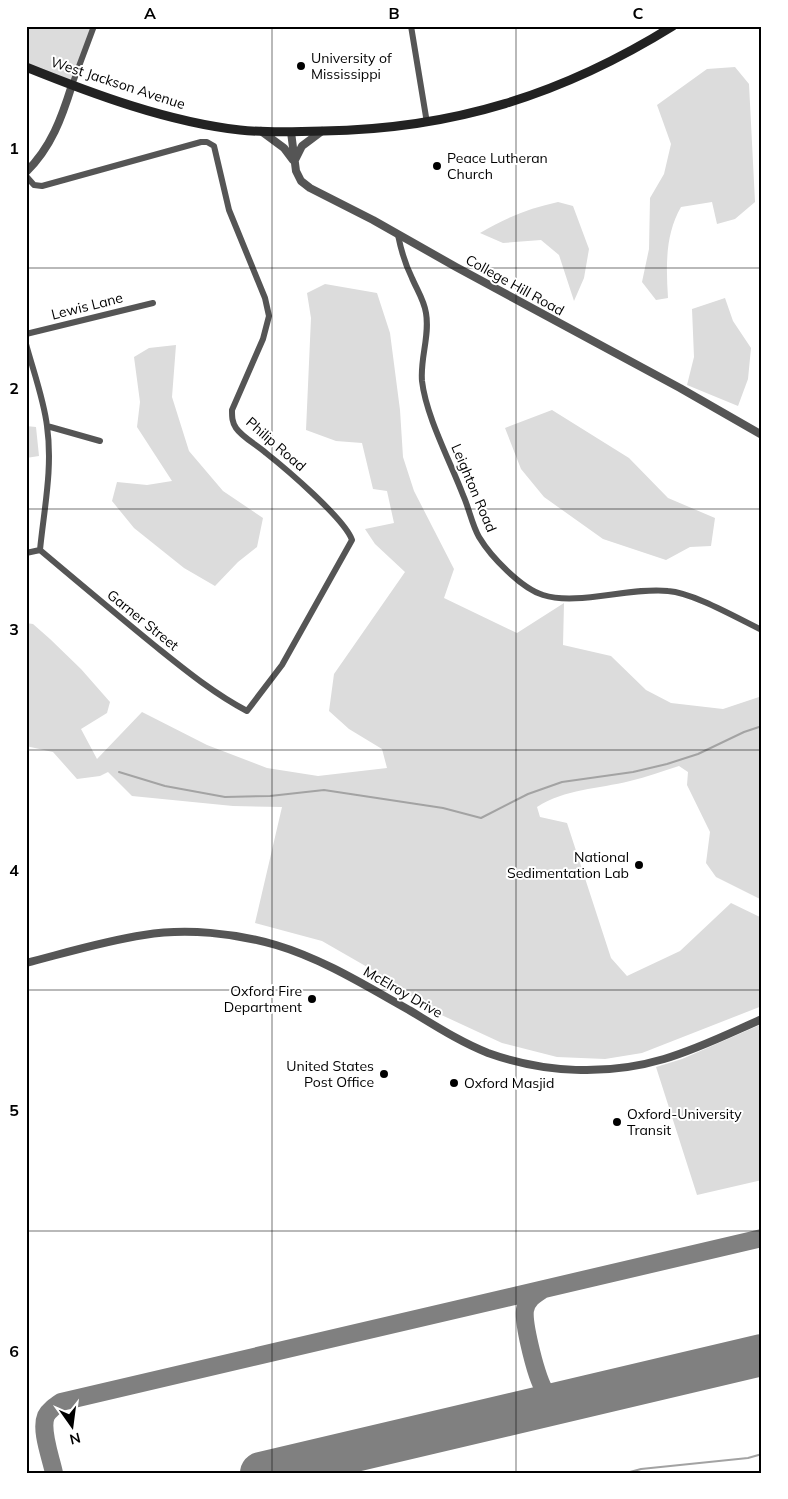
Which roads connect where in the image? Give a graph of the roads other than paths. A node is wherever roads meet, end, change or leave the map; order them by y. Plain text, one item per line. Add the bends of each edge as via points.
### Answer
1 (94, 26) edge
2 (411, 26) edge
3 (673, 26) edge
4 (26, 67) edge
5 (72, 85) junction
6 (427, 123) junction
7 (261, 131) junction
8 (322, 131) junction
9 (290, 132) junction
10 (294, 162) junction
11 (26, 172) edge
12 (26, 176) edge
13 (398, 235) junction
14 (153, 303) dead end
15 (26, 334) edge
16 (26, 344) edge
17 (47, 426) junction
18 (762, 435) edge
19 (100, 441) dead end
20 (40, 550) junction
21 (26, 553) edge
22 (762, 630) edge
23 (247, 711) joint
24 (26, 963) edge
25 (762, 1019) edge

1 - 5 street
2 - 6 street
3 - 6 main road, West Jackson Avenue via 608,64 565,83 476,112
4 - 5 main road, West Jackson Avenue
5 - 7 main road, West Jackson Avenue via 156,112 239,130
5 - 11 street via 53,136 38,161
6 - 8 main road, West Jackson Avenue via 361,131
7 - 9 main road, West Jackson Avenue
7 - 10 street via 284,148
8 - 9 main road, West Jackson Avenue
8 - 10 street via 302,146
9 - 10 street, College Hill Road
10 - 13 street, College Hill Road via 301,181 310,188
12 - 23 street, Philip Road via 34,185 44,186 201,142 214,146 229,210 265,298 269,316 263,339 232,410 232,420 237,429 317,498 352,540 282,665
13 - 18 street, College Hill Road
13 - 22 street, Leighton Road via 403,257 424,302 427,334 422,375 424,392 478,536 492,555 542,595 574,598 668,590 687,595
14 - 15 street, Lewis Lane
16 - 17 street
17 - 19 street
17 - 20 street via 48,484
20 - 21 street
20 - 23 street, Garner Street via 199,681
24 - 25 street, McElroy Drive via 146,935 191,932 233,936 276,945 309,957 487,1052 530,1066 571,1070 606,1070 663,1059

